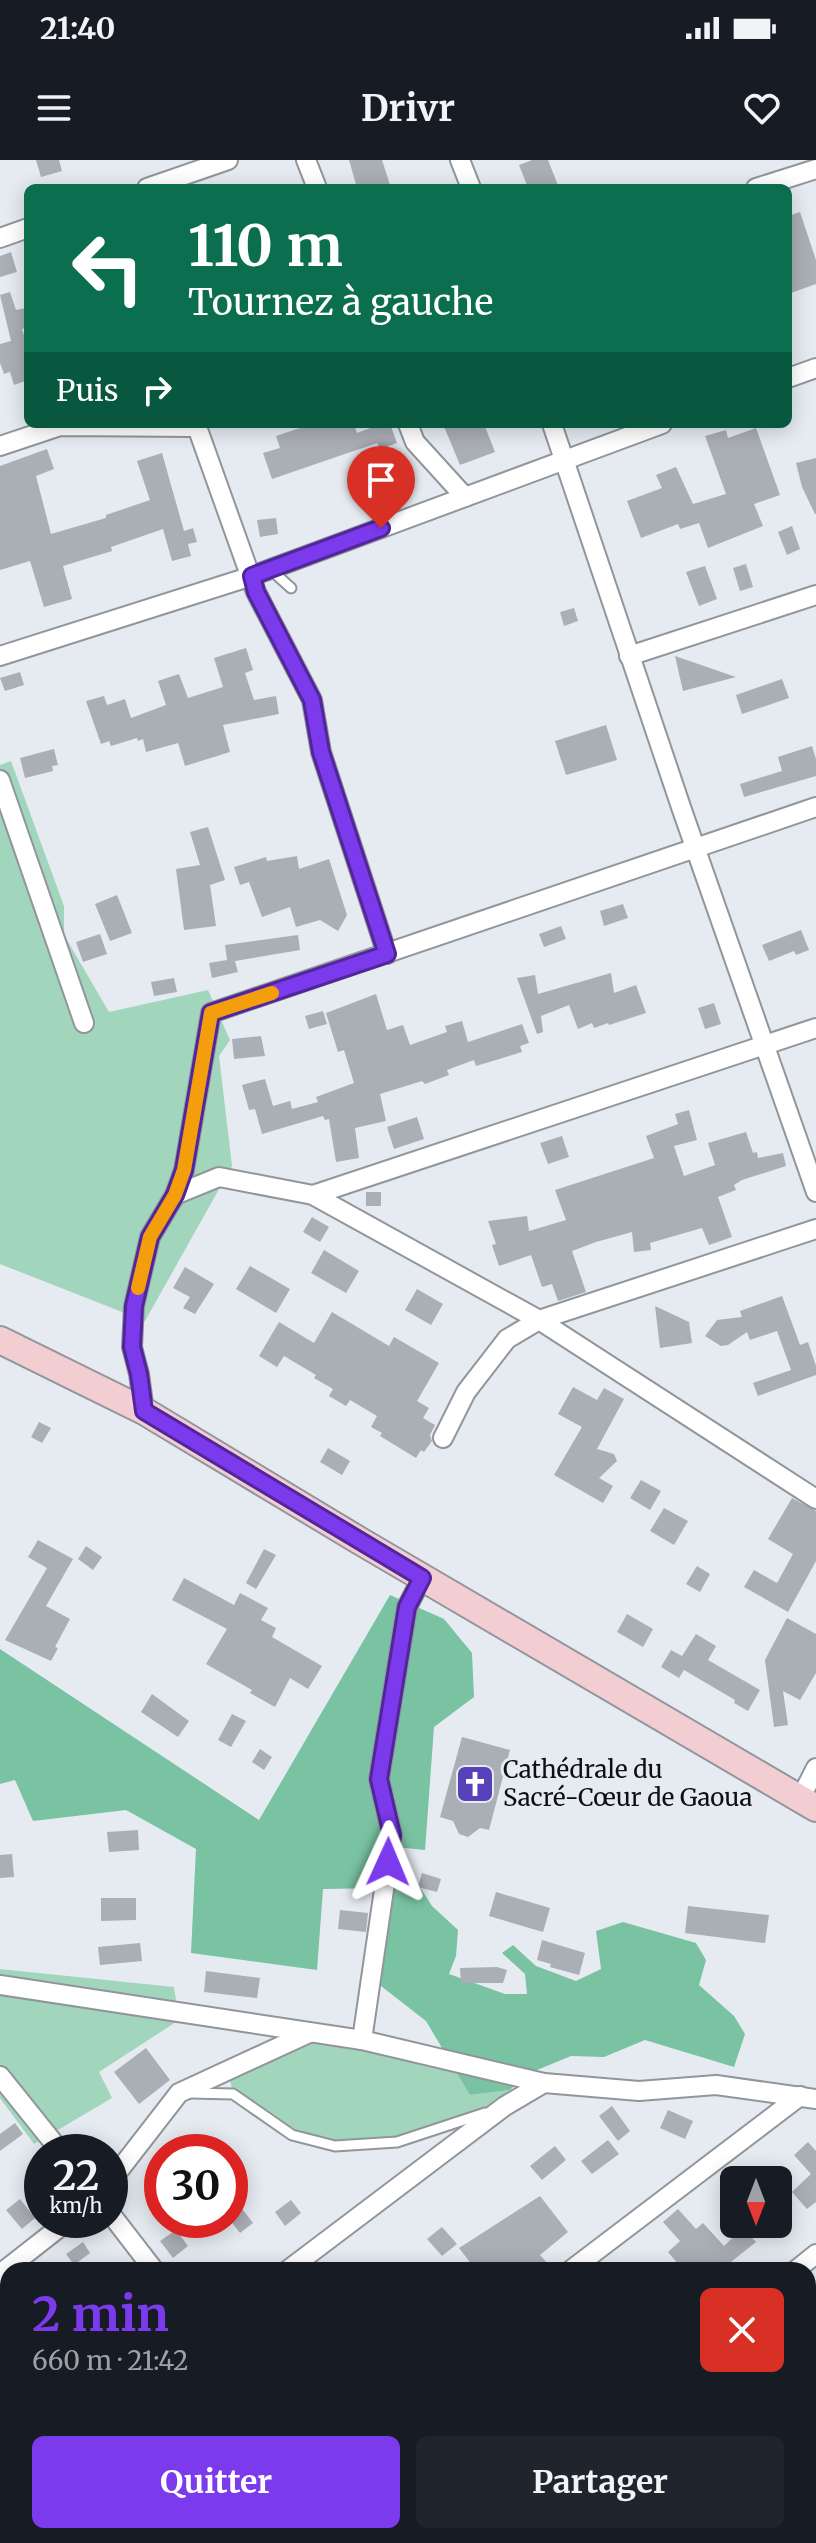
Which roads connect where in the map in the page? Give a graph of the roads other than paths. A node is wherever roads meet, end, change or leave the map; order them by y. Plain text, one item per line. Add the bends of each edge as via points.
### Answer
1 (228, 160) edge
2 (306, 160) edge
3 (460, 160) edge
4 (816, 169) edge
5 (159, 184) edge
6 (315, 184) edge
7 (469, 184) edge
8 (769, 184) edge
9 (24, 229) edge
10 (0, 238) edge
11 (816, 368) edge
12 (792, 377) edge
13 (54, 428) edge
14 (197, 428) edge
15 (410, 428) edge
16 (553, 428) edge
17 (651, 428) edge
18 (0, 446) edge
19 (563, 460) junction
20 (465, 497) junction
21 (261, 572) junction
22 (291, 588) dead end
23 (816, 595) edge
24 (0, 656) edge
25 (629, 656) junction
26 (0, 780) edge
27 (816, 807) edge
28 (696, 849) junction
29 (387, 954) junction
30 (84, 1023) dead end
31 (816, 1028) edge
32 (764, 1045) junction
33 (816, 1192) edge
34 (175, 1195) junction
35 (313, 1195) junction
36 (816, 1229) edge
37 (539, 1320) junction
38 (0, 1340) edge
39 (144, 1411) junction
40 (443, 1438) dead end
41 (816, 1499) edge
42 (422, 1578) junction
43 (816, 1768) edge
44 (808, 1803) edge
45 (0, 1985) edge
46 (309, 2033) junction
47 (362, 2040) junction
48 (0, 2076) edge
49 (544, 2083) junction
50 (179, 2093) junction
51 (808, 2097) edge
52 (505, 2106) junction
53 (47, 2134) edge
54 (128, 2159) edge
55 (128, 2236) edge
56 (46, 2238) edge
57 (15, 2262) edge
58 (148, 2262) edge
59 (299, 2262) edge
60 (584, 2262) edge

1 - 5 street
2 - 6 street
3 - 7 street
4 - 8 street
9 - 10 street
11 - 12 street
13 - 18 street
14 - 21 street
15 - 20 street via 415,442
16 - 19 street
17 - 19 street
19 - 20 street
19 - 25 street
20 - 21 street
21 - 22 lane
21 - 24 street
21 - 29 street via 256,592 312,700 321,752
23 - 25 street
25 - 28 street
26 - 30 street
27 - 28 street
28 - 29 street
28 - 32 street
29 - 34 street via 211,1013
31 - 32 street
32 - 33 street
32 - 35 street
34 - 35 street via 219,1177
34 - 39 street via 150,1237 134,1306 132,1347
35 - 37 street
36 - 37 street
37 - 40 street via 507,1339 466,1392
37 - 41 street
38 - 39 main road
39 - 42 main road
42 - 44 main road
42 - 47 street via 407,1607 379,1779 392,1835
43 - 44 street
45 - 46 street
46 - 47 street
46 - 50 street
47 - 49 street
48 - 53 street
49 - 51 street via 639,2091 716,2085
49 - 52 street
50 - 52 lane via 233,2094 292,2135 335,2146 397,2142
50 - 54 street
51 - 60 street
52 - 59 street
55 - 58 street
56 - 57 street

